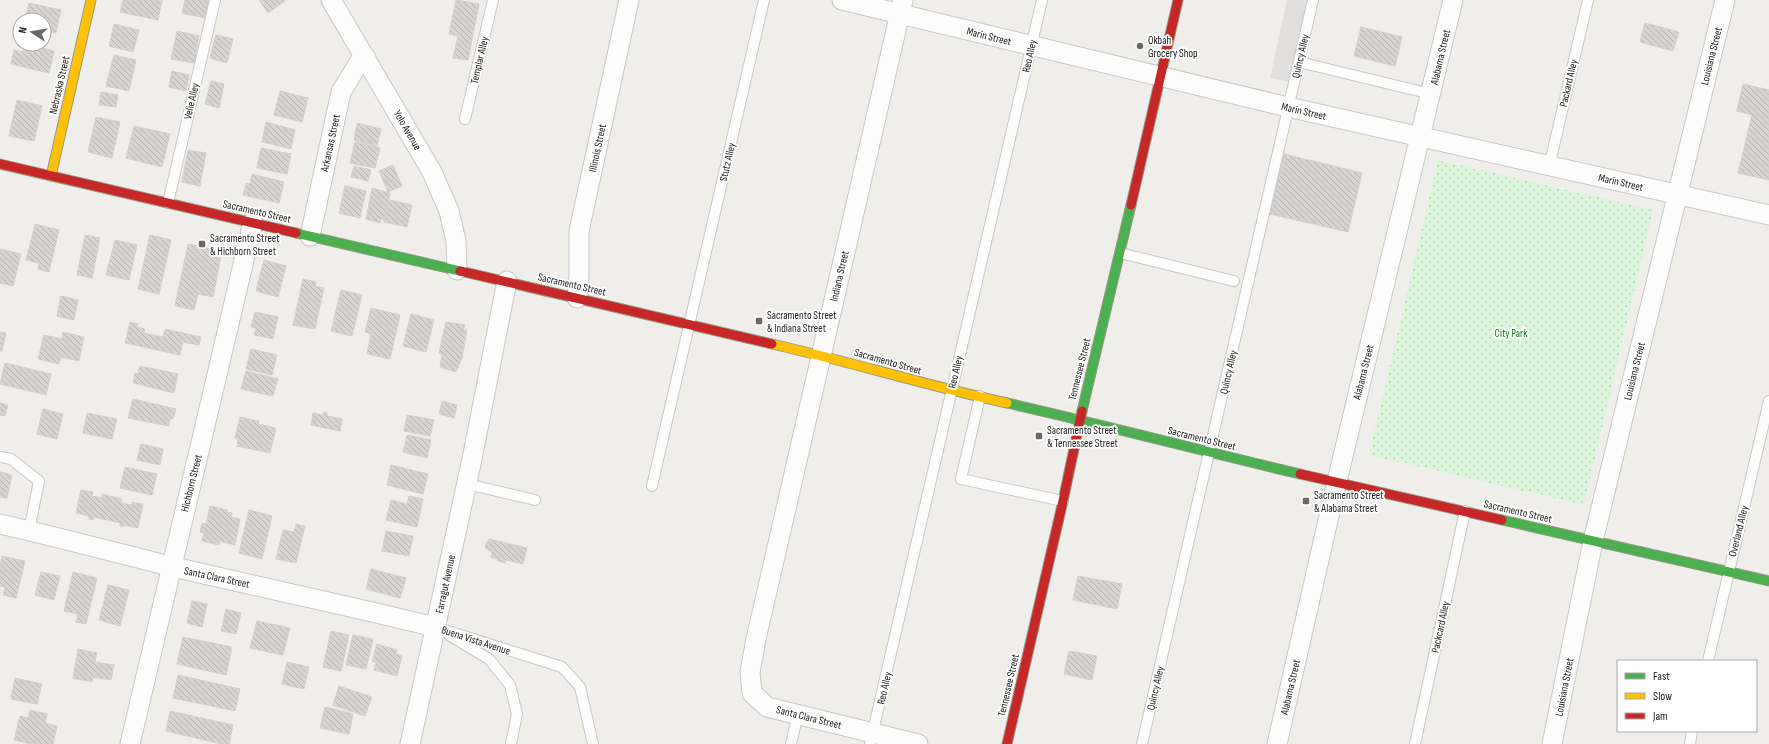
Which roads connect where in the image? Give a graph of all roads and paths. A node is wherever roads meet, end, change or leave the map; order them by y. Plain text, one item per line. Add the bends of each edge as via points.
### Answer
1 (91, 0) edge
2 (215, 0) edge
3 (331, 0) edge
4 (493, 0) edge
5 (629, 0) edge
6 (764, 0) edge
7 (842, 0) edge
8 (1042, 0) edge
9 (1178, 0) edge
10 (1314, 0) edge
11 (1453, 0) edge
12 (1588, 0) edge
13 (1725, 0) edge
14 (902, 7) edge
15 (1031, 46) junction
16 (366, 58) junction
17 (1299, 62) junction
18 (1160, 77) junction
19 (1431, 94) junction
20 (1288, 107) junction
21 (466, 120) dead end
22 (1420, 137) junction
23 (0, 164) edge
24 (1549, 166) junction
25 (51, 176) junction
26 (1677, 195) junction
27 (168, 203) junction
28 (1769, 216) edge
29 (252, 222) junction
30 (310, 236) junction
31 (1120, 253) junction
32 (457, 270) junction
33 (508, 281) junction
34 (1234, 281) dead end
35 (568, 296) junction
36 (690, 324) junction
37 (821, 355) junction
38 (951, 391) junction
39 (980, 396) junction
40 (1769, 402) edge
41 (1080, 418) junction
42 (1209, 453) junction
43 (0, 457) edge
44 (1337, 481) junction
45 (467, 484) junction
46 (652, 486) dead end
47 (535, 500) dead end
48 (1063, 501) junction
49 (1465, 511) junction
50 (0, 524) edge
51 (30, 531) junction
52 (1593, 541) junction
53 (776, 551) joint
54 (170, 566) junction
55 (1728, 571) junction
56 (1769, 581) edge
57 (436, 627) junction
58 (1708, 660) edge
59 (798, 714) junction
60 (1692, 732) edge
61 (872, 739) edge
62 (130, 744) edge
63 (410, 744) edge
64 (511, 744) edge
65 (593, 744) edge
66 (791, 744) edge
67 (918, 744) edge
68 (1007, 744) edge
69 (1142, 744) edge
70 (1277, 744) edge
71 (1415, 744) edge
72 (1552, 744) edge
73 (1690, 744) edge

1 - 25 main road, Nebraska Street
2 - 27 lane, Velie Alley
3 - 16 street, Yolo Avenue
4 - 21 lane, Templar Alley
5 - 35 street, Illinois Street via 579,231 580,276
6 - 36 lane, Stutz Alley
7 - 14 street, Marin Street
8 - 15 lane, Reo Alley
9 - 18 main road, Tennessee Street
10 - 17 lane, Quincy Alley
11 - 19 street, Alabama Street
12 - 24 lane, Packard Alley
13 - 26 street, Louisiana Street
14 - 15 street, Marin Street
14 - 37 street, Indiana Street
15 - 18 street, Marin Street
15 - 38 lane, Reo Alley
16 - 30 street, Arkansas Street via 360,61 341,92
16 - 32 street, Yolo Avenue via 432,172 446,205 456,241
17 - 19 lane
17 - 20 lane, Quincy Alley
18 - 20 street, Marin Street
18 - 31 main road, Tennessee Street
19 - 22 street, Alabama Street
20 - 22 street, Marin Street
20 - 42 lane, Quincy Alley
22 - 24 street, Marin Street
22 - 44 street, Alabama Street
23 - 25 main road, Sacramento Street
24 - 26 street, Marin Street
25 - 27 main road, Sacramento Street
26 - 28 street, Marin Street
26 - 52 street, Louisiana Street
27 - 29 main road, Sacramento Street
29 - 30 main road, Sacramento Street
29 - 54 street, Hichborn Street
30 - 32 main road, Sacramento Street
31 - 34 lane
31 - 41 main road, Tennessee Street
32 - 33 main road, Sacramento Street
33 - 35 main road, Sacramento Street
33 - 45 street, Farragut Avenue
35 - 36 main road, Sacramento Street
36 - 37 main road, Sacramento Street
36 - 46 lane, Stutz Alley
37 - 38 main road, Sacramento Street
37 - 53 street, Indiana Street
38 - 39 main road, Sacramento Street
38 - 61 lane, Reo Alley
39 - 41 main road, Sacramento Street
39 - 48 lane via 961,480
40 - 55 lane, Overland Alley
41 - 42 main road, Sacramento Street
41 - 48 main road, Tennessee Street
42 - 44 main road, Sacramento Street
42 - 69 lane, Quincy Alley
43 - 51 lane via 11,459 39,481
44 - 49 main road, Sacramento Street
44 - 70 street, Alabama Street
45 - 47 lane
45 - 57 street, Farragut Avenue
48 - 68 main road, Tennessee Street
49 - 52 main road, Sacramento Street
49 - 71 lane, Packcard Alley
50 - 51 street, Santa Clara Street
51 - 54 street, Santa Clara Street
52 - 55 main road, Sacramento Street
52 - 72 street, Louisiana Street
53 - 59 street, Santa Clara Street via 750,672 752,693 767,706
54 - 57 street, Santa Clara Street
54 - 62 street, Hichborn Street
55 - 56 main road, Sacramento Street
55 - 58 lane, Overland Alley
57 - 63 street, Farragut Avenue
57 - 64 lane, Buena Vista Avenue via 489,659 510,685 517,714
57 - 65 lane, Buena Vista Avenue via 562,667 580,687
59 - 61 street, Santa Clara Street
59 - 66 lane
60 - 73 lane
61 - 67 street, Santa Clara Street

